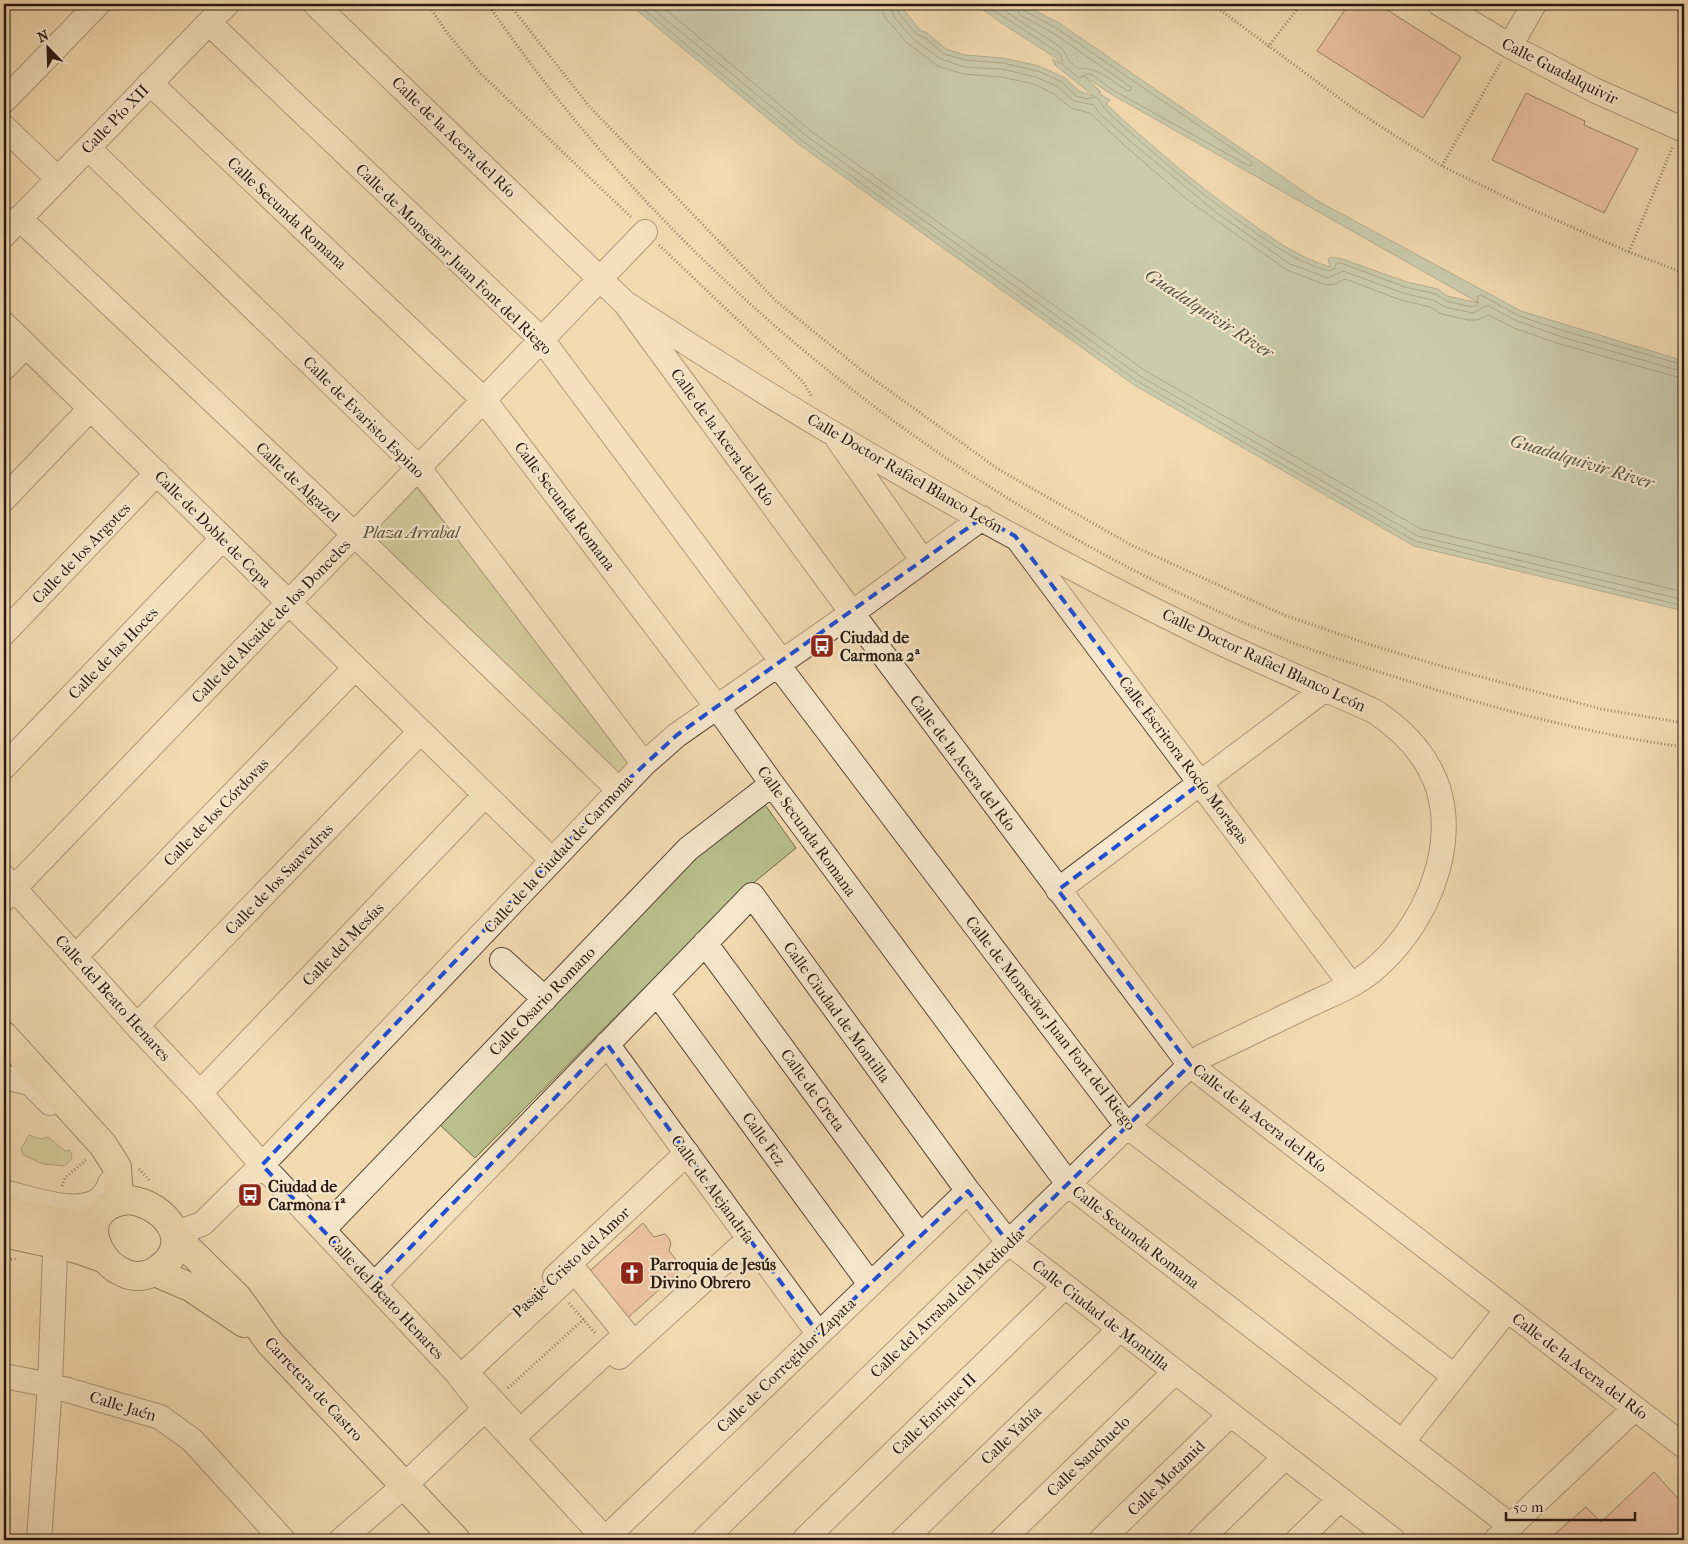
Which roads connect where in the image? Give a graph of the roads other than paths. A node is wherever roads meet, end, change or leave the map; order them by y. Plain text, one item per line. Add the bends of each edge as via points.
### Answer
1 (98, 4) edge
2 (227, 4) edge
3 (316, 4) edge
4 (1440, 4) edge
5 (1534, 4) edge
6 (209, 23) junction
7 (1510, 46) junction
8 (150, 83) junction
9 (4, 101) edge
10 (1683, 126) edge
11 (4, 127) edge
12 (88, 148) junction
13 (58, 179) junction
14 (12, 226) edge
15 (646, 232) dead end
16 (602, 279) junction
17 (625, 303) junction
18 (4, 324) edge
19 (543, 341) junction
20 (26, 345) junction
21 (708, 358) junction
22 (4, 368) edge
23 (683, 383) junction
24 (485, 401) junction
25 (90, 409) junction
26 (833, 432) junction
27 (418, 467) junction
28 (157, 473) junction
29 (4, 499) edge
30 (982, 518) junction
31 (354, 534) junction
32 (1016, 536) junction
33 (222, 539) junction
34 (924, 561) junction
35 (289, 604) junction
36 (852, 613) junction
37 (4, 633) edge
38 (780, 664) junction
39 (355, 668) junction
40 (1325, 689) junction
41 (717, 707) junction
42 (420, 732) junction
43 (644, 764) junction
44 (4, 767) edge
45 (1201, 782) junction
46 (772, 784) junction
47 (618, 789) junction
48 (485, 795) junction
49 (551, 859) junction
50 (7, 888) edge
51 (1058, 890) junction
52 (705, 943) junction
53 (76, 956) junction
54 (502, 960) dead end
55 (1351, 985) junction
56 (657, 993) junction
57 (545, 999) junction
58 (137, 1026) junction
59 (4, 1036) edge
60 (607, 1044) junction
61 (1190, 1065) junction
62 (4, 1066) edge
63 (37, 1072) junction
64 (4, 1077) edge
65 (200, 1093) junction
66 (1128, 1127) junction
67 (687, 1153) junction
68 (262, 1165) junction
69 (1069, 1185) junction
70 (968, 1191) junction
71 (4, 1192) edge
72 (119, 1201) junction
73 (4, 1210) edge
74 (94, 1222) junction
75 (323, 1230) junction
76 (4, 1233) edge
77 (175, 1235) junction
78 (920, 1236) junction
79 (749, 1239) junction
80 (1008, 1242) junction
81 (55, 1254) dead end
82 (103, 1258) junction
83 (154, 1272) junction
84 (870, 1284) junction
85 (374, 1285) junction
86 (1064, 1287) junction
87 (1507, 1310) junction
88 (1119, 1330) junction
89 (818, 1333) junction
90 (270, 1343) junction
91 (456, 1372) junction
92 (1175, 1372) junction
93 (4, 1376) edge
94 (1454, 1376) junction
95 (50, 1385) junction
96 (489, 1405) junction
97 (1635, 1408) junction
98 (1230, 1415) junction
99 (1403, 1441) junction
100 (521, 1446) junction
101 (1684, 1446) edge
102 (1284, 1458) junction
103 (404, 1485) junction
104 (1340, 1500) junction
105 (441, 1530) edge
106 (1503, 1533) edge
107 (606, 1539) edge
108 (39, 1540) edge
109 (283, 1540) edge
110 (341, 1540) edge
111 (456, 1540) edge
112 (704, 1540) edge
113 (804, 1540) edge
114 (903, 1540) edge
115 (1002, 1540) edge
116 (1102, 1540) edge
117 (1200, 1540) edge
118 (1298, 1540) edge
119 (1393, 1540) edge

1 - 9 street
2 - 6 street, Calle Pío XII
3 - 16 street, Calle de la Acera del Río
4 - 7 street, Calle Guadalquivir
5 - 7 street
6 - 8 street, Calle Pío XII
6 - 19 street, Calle de Monseñor Juan Font del Riego
7 - 10 street, Calle Guadalquivir via 1594,90
8 - 12 street, Calle Pío XII
8 - 24 street, Calle Secunda Romana
11 - 13 street
12 - 13 street, Calle Pío XII
12 - 27 street, Calle de Evaristo Espino
13 - 14 street, Calle Pío XII
14 - 31 street, Calle de Algazel
15 - 16 street, Calle del Alcaide de los Donceles
16 - 17 street, Calle de la Acera del Río
16 - 19 street, Calle del Alcaide de los Donceles
17 - 21 street, Calle Doctor Rafael Blanco León
17 - 23 street, Calle de la Acera del Río
18 - 20 street, Calle de Doble de Cepa
19 - 24 street, Calle del Alcaide de los Donceles
19 - 38 street, Calle de Monseñor Juan Font del Riego
20 - 22 street
20 - 25 street, Calle de Doble de Cepa
21 - 23 street via 688,373
21 - 26 street, Calle Doctor Rafael Blanco León
23 - 36 street, Calle de la Acera del Río
24 - 27 street, Calle del Alcaide de los Donceles
24 - 41 street, Calle Secunda Romana
25 - 28 street, Calle de Doble de Cepa
25 - 29 street
26 - 30 street, Calle Doctor Rafael Blanco León
26 - 34 street
27 - 31 street, Calle del Alcaide de los Donceles
27 - 43 street, Calle de Evaristo Espino
28 - 33 street, Calle de Doble de Cepa
28 - 37 street, Calle de los Argotes
30 - 32 street, Calle Doctor Rafael Blanco León
30 - 34 street, Calle de la Ciudad de Carmona
31 - 35 street, Calle del Alcaide de los Donceles
31 - 47 street, Calle de Algazel
32 - 40 street, Calle Doctor Rafael Blanco León via 1194,629
32 - 45 street, Calle Escritora Rocío Moragas
33 - 35 street, Calle de Doble de Cepa
33 - 44 street, Calle de las Hoces
34 - 36 street, Calle de la Ciudad de Carmona
35 - 39 street, Calle de Doble de Cepa
35 - 50 street, Calle del Alcaide de los Donceles
36 - 38 street, Calle de la Ciudad de Carmona
36 - 51 street, Calle de la Acera del Río
38 - 41 street, Calle de la Ciudad de Carmona
38 - 66 street, Calle de Monseñor Juan Font del Riego
39 - 42 street, Calle de Doble de Cepa
39 - 53 street, Calle de los Córdovas
40 - 45 street
40 - 55 street, Calle Doctor Rafael Blanco León via 1374,711 1398,728 1421,754 1431,772 1442,810 1440,854 1419,916 1386,958
41 - 43 street, Calle de la Ciudad de Carmona via 677,735
41 - 46 street, Calle Secunda Romana
42 - 48 street, Calle de Doble de Cepa
42 - 58 street, Calle de los Saavedras
43 - 47 street, Calle de la Ciudad de Carmona
45 - 51 street
45 - 55 street, Calle Escritora Rocío Moragas
46 - 57 street, Calle Osario Romano via 688,849
46 - 69 street, Calle Secunda Romana
47 - 49 street, Calle de la Ciudad de Carmona
48 - 49 street, Calle de Doble de Cepa
48 - 65 street, Calle del Mesías
49 - 68 street, Calle de la Ciudad de Carmona
50 - 53 street, Calle del Beato Henares
51 - 61 street, Calle de la Acera del Río
52 - 56 street
52 - 70 street, Calle Ciudad de Montilla via 752,895
52 - 78 street, Calle de Creta
53 - 58 street, Calle del Beato Henares
54 - 57 street
55 - 61 street, Calle Doctor Rafael Blanco León
56 - 60 street
56 - 84 street, Calle Fez
57 - 75 street, Calle Osario Romano
58 - 65 street, Calle del Beato Henares
59 - 63 main road
60 - 67 street, Calle de Alejandría
60 - 85 street
61 - 66 street, Calle del Arrabal del Mediodía
61 - 87 street, Calle de la Acera del Río
62 - 63 street
63 - 72 main road via 103,1145 117,1167
64 - 71 street via 30,1083 104,1157 109,1166 110,1180 107,1192 88,1207 75,1208
65 - 68 street, Calle del Beato Henares
66 - 69 street, Calle del Arrabal del Mediodía
66 - 94 street, Calle de Monseñor Juan Font del Riego
67 - 79 street, Calle de Alejandría
67 - 91 street, Pasaje Cristo del Amor
68 - 75 street, Calle del Beato Henares
68 - 77 street, Calle de la Ciudad de Carmona via 202,1224
69 - 80 street, Calle del Arrabal del Mediodía
69 - 99 street, Calle Secunda Romana
70 - 78 street, Calle de Corregidor Zapata
70 - 80 street, Calle Ciudad de Montilla
72 - 74 main road via 107,1205
72 - 77 main road via 140,1201 151,1206 170,1223
73 - 74 main road via 62,1222
74 - 82 main road via 95,1239
75 - 85 street, Calle del Beato Henares
76 - 82 main road via 77,1248
77 - 83 main road via 172,1254
77 - 90 main road, Carretera de Castro via 238,1298
78 - 84 street, Calle de Corregidor Zapata
79 - 89 street, Calle de Alejandría
79 - 100 street
80 - 86 street, Calle Ciudad de Montilla
80 - 112 street, Calle del Arrabal del Mediodía
81 - 95 street
82 - 83 main road via 120,1271 134,1274
83 - 90 main road via 192,1288 228,1310
84 - 89 street, Calle de Corregidor Zapata
85 - 91 street, Calle del Beato Henares
86 - 88 street, Calle Ciudad de Montilla
86 - 113 street, Calle Enrique II
87 - 94 street
87 - 97 street, Calle de la Acera del Río
88 - 92 street, Calle Ciudad de Montilla
88 - 114 street, Calle Yahía
89 - 107 street, Calle de Corregidor Zapata
90 - 103 main road, Carretera de Castro
91 - 96 street, Calle del Beato Henares
92 - 98 street, Calle Ciudad de Montilla
92 - 115 street, Calle Sanchuelo
93 - 95 street, Calle Jaén
94 - 99 street
95 - 108 street
95 - 109 street, Calle Jaén via 160,1417 192,1440
96 - 96 street via 520,1432 626,1334 575,1271 466,1372
96 - 100 street, Calle del Beato Henares
96 - 103 street
97 - 101 street, Calle de la Acera del Río
97 - 106 street
98 - 102 street, Calle Ciudad de Montilla
98 - 116 street, Calle Motamid
99 - 106 street, Calle Secunda Romana
100 - 107 street, Calle del Beato Henares
102 - 104 street, Calle Ciudad de Montilla
102 - 117 street
103 - 105 main road, Carretera de Castro
103 - 110 street
104 - 118 street
104 - 119 street, Calle Ciudad de Montilla
105 - 111 main road, Carretera de Castro

